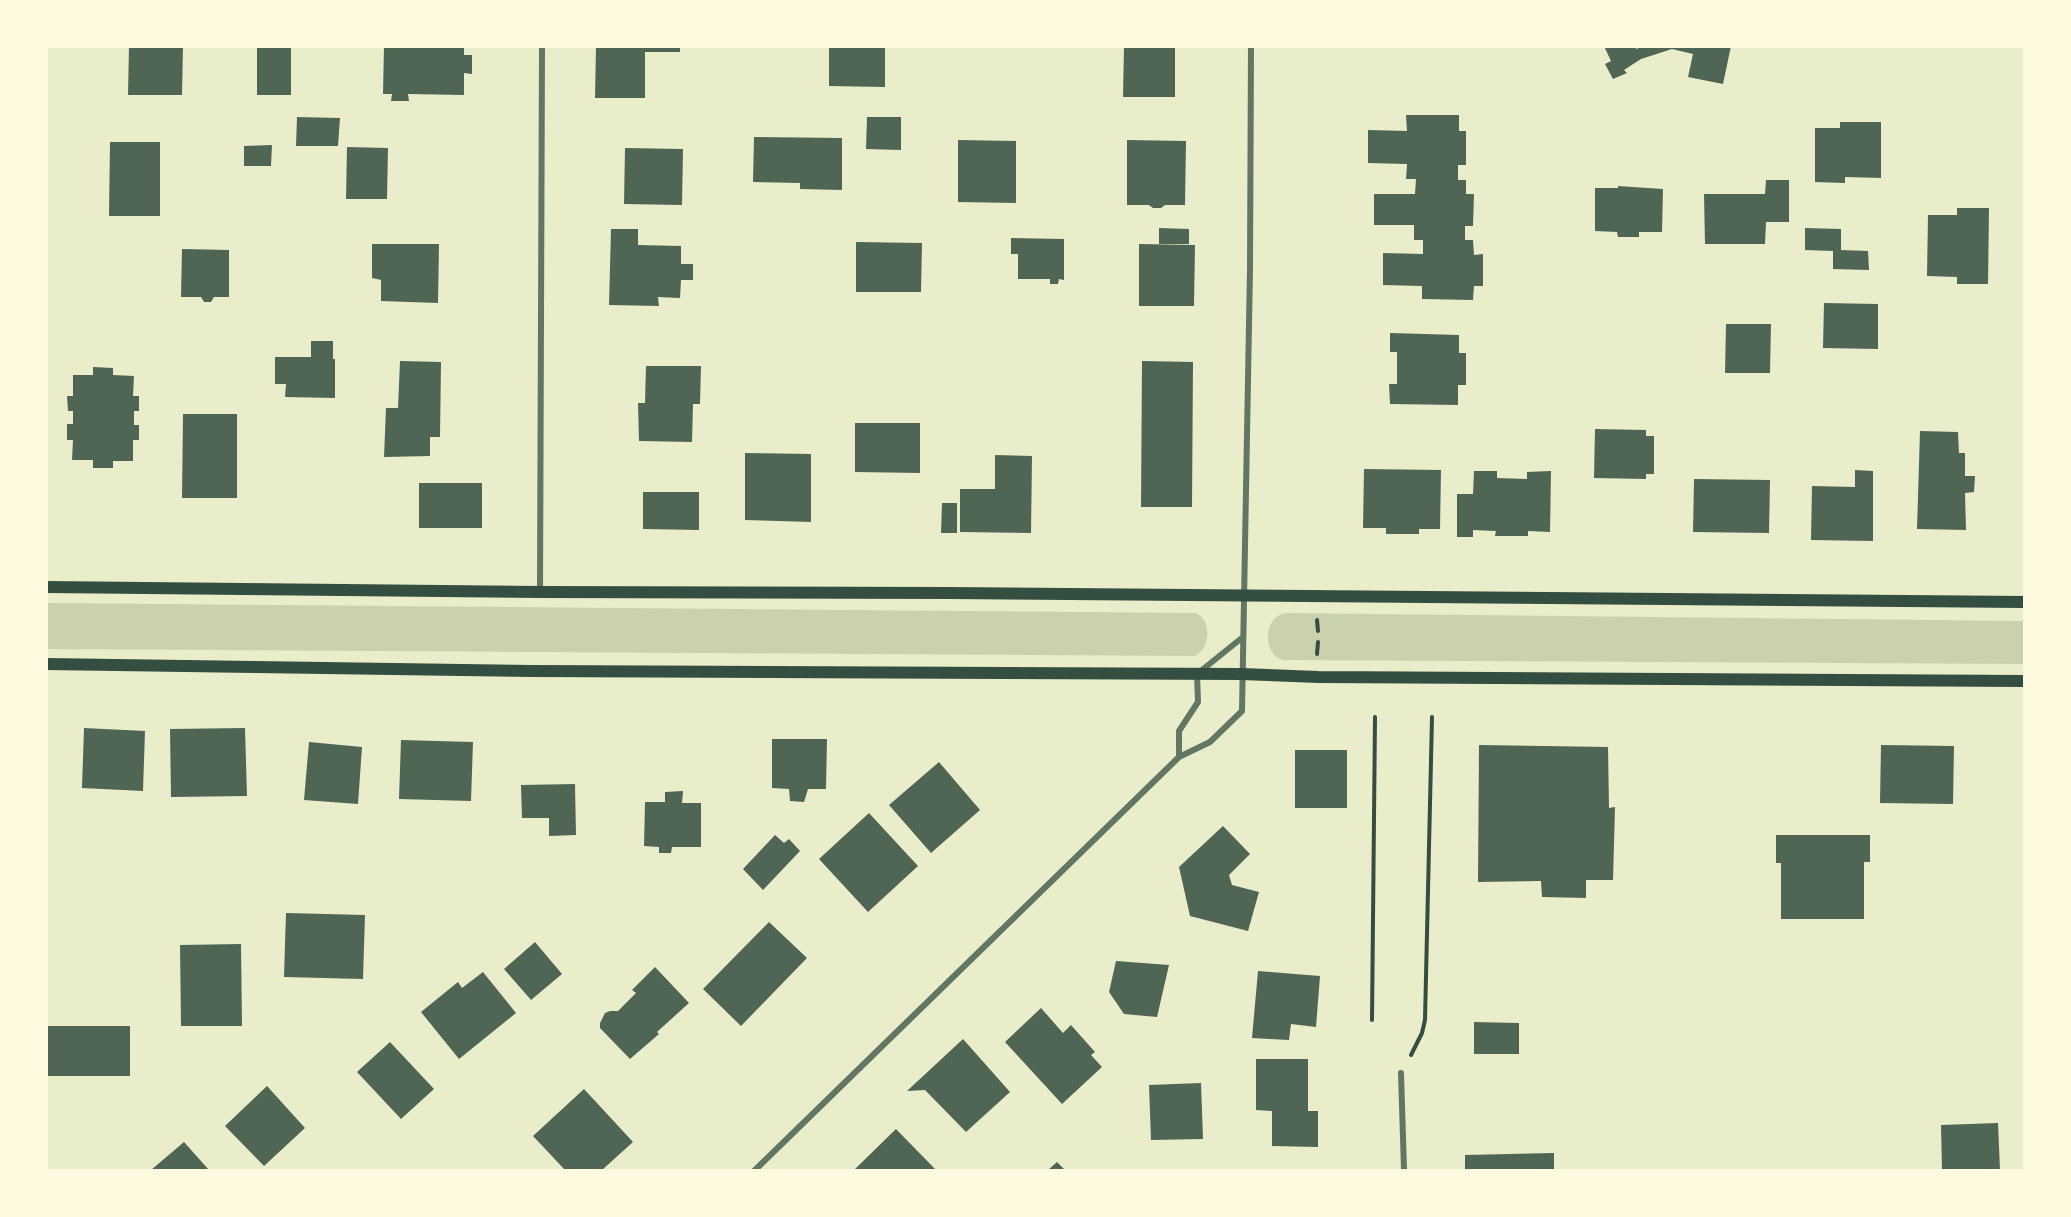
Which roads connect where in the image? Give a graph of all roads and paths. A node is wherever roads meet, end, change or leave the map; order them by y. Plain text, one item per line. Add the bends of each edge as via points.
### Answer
1 (542, 46) edge
2 (1251, 46) edge
3 (46, 586) edge
4 (540, 592) junction
5 (1242, 595) junction
6 (2025, 602) edge
7 (1243, 637) junction
8 (46, 664) edge
9 (1197, 674) junction
10 (1242, 674) junction
11 (2025, 681) edge
12 (1375, 717) dead end
13 (1432, 717) dead end
14 (1179, 757) junction
15 (1372, 1020) dead end
16 (1401, 1073) joint
17 (755, 1170) edge
18 (1404, 1170) edge

1 - 4 street
2 - 5 street
3 - 4 main road
4 - 5 main road
5 - 6 main road
5 - 7 street
7 - 9 street
7 - 10 street
8 - 9 main road
9 - 10 main road
9 - 14 street via 1197,702 1179,731
10 - 11 main road
10 - 14 street via 1242,711 1210,742
12 - 15 path
13 - 16 path via 1425,1020
14 - 17 street
16 - 18 street

